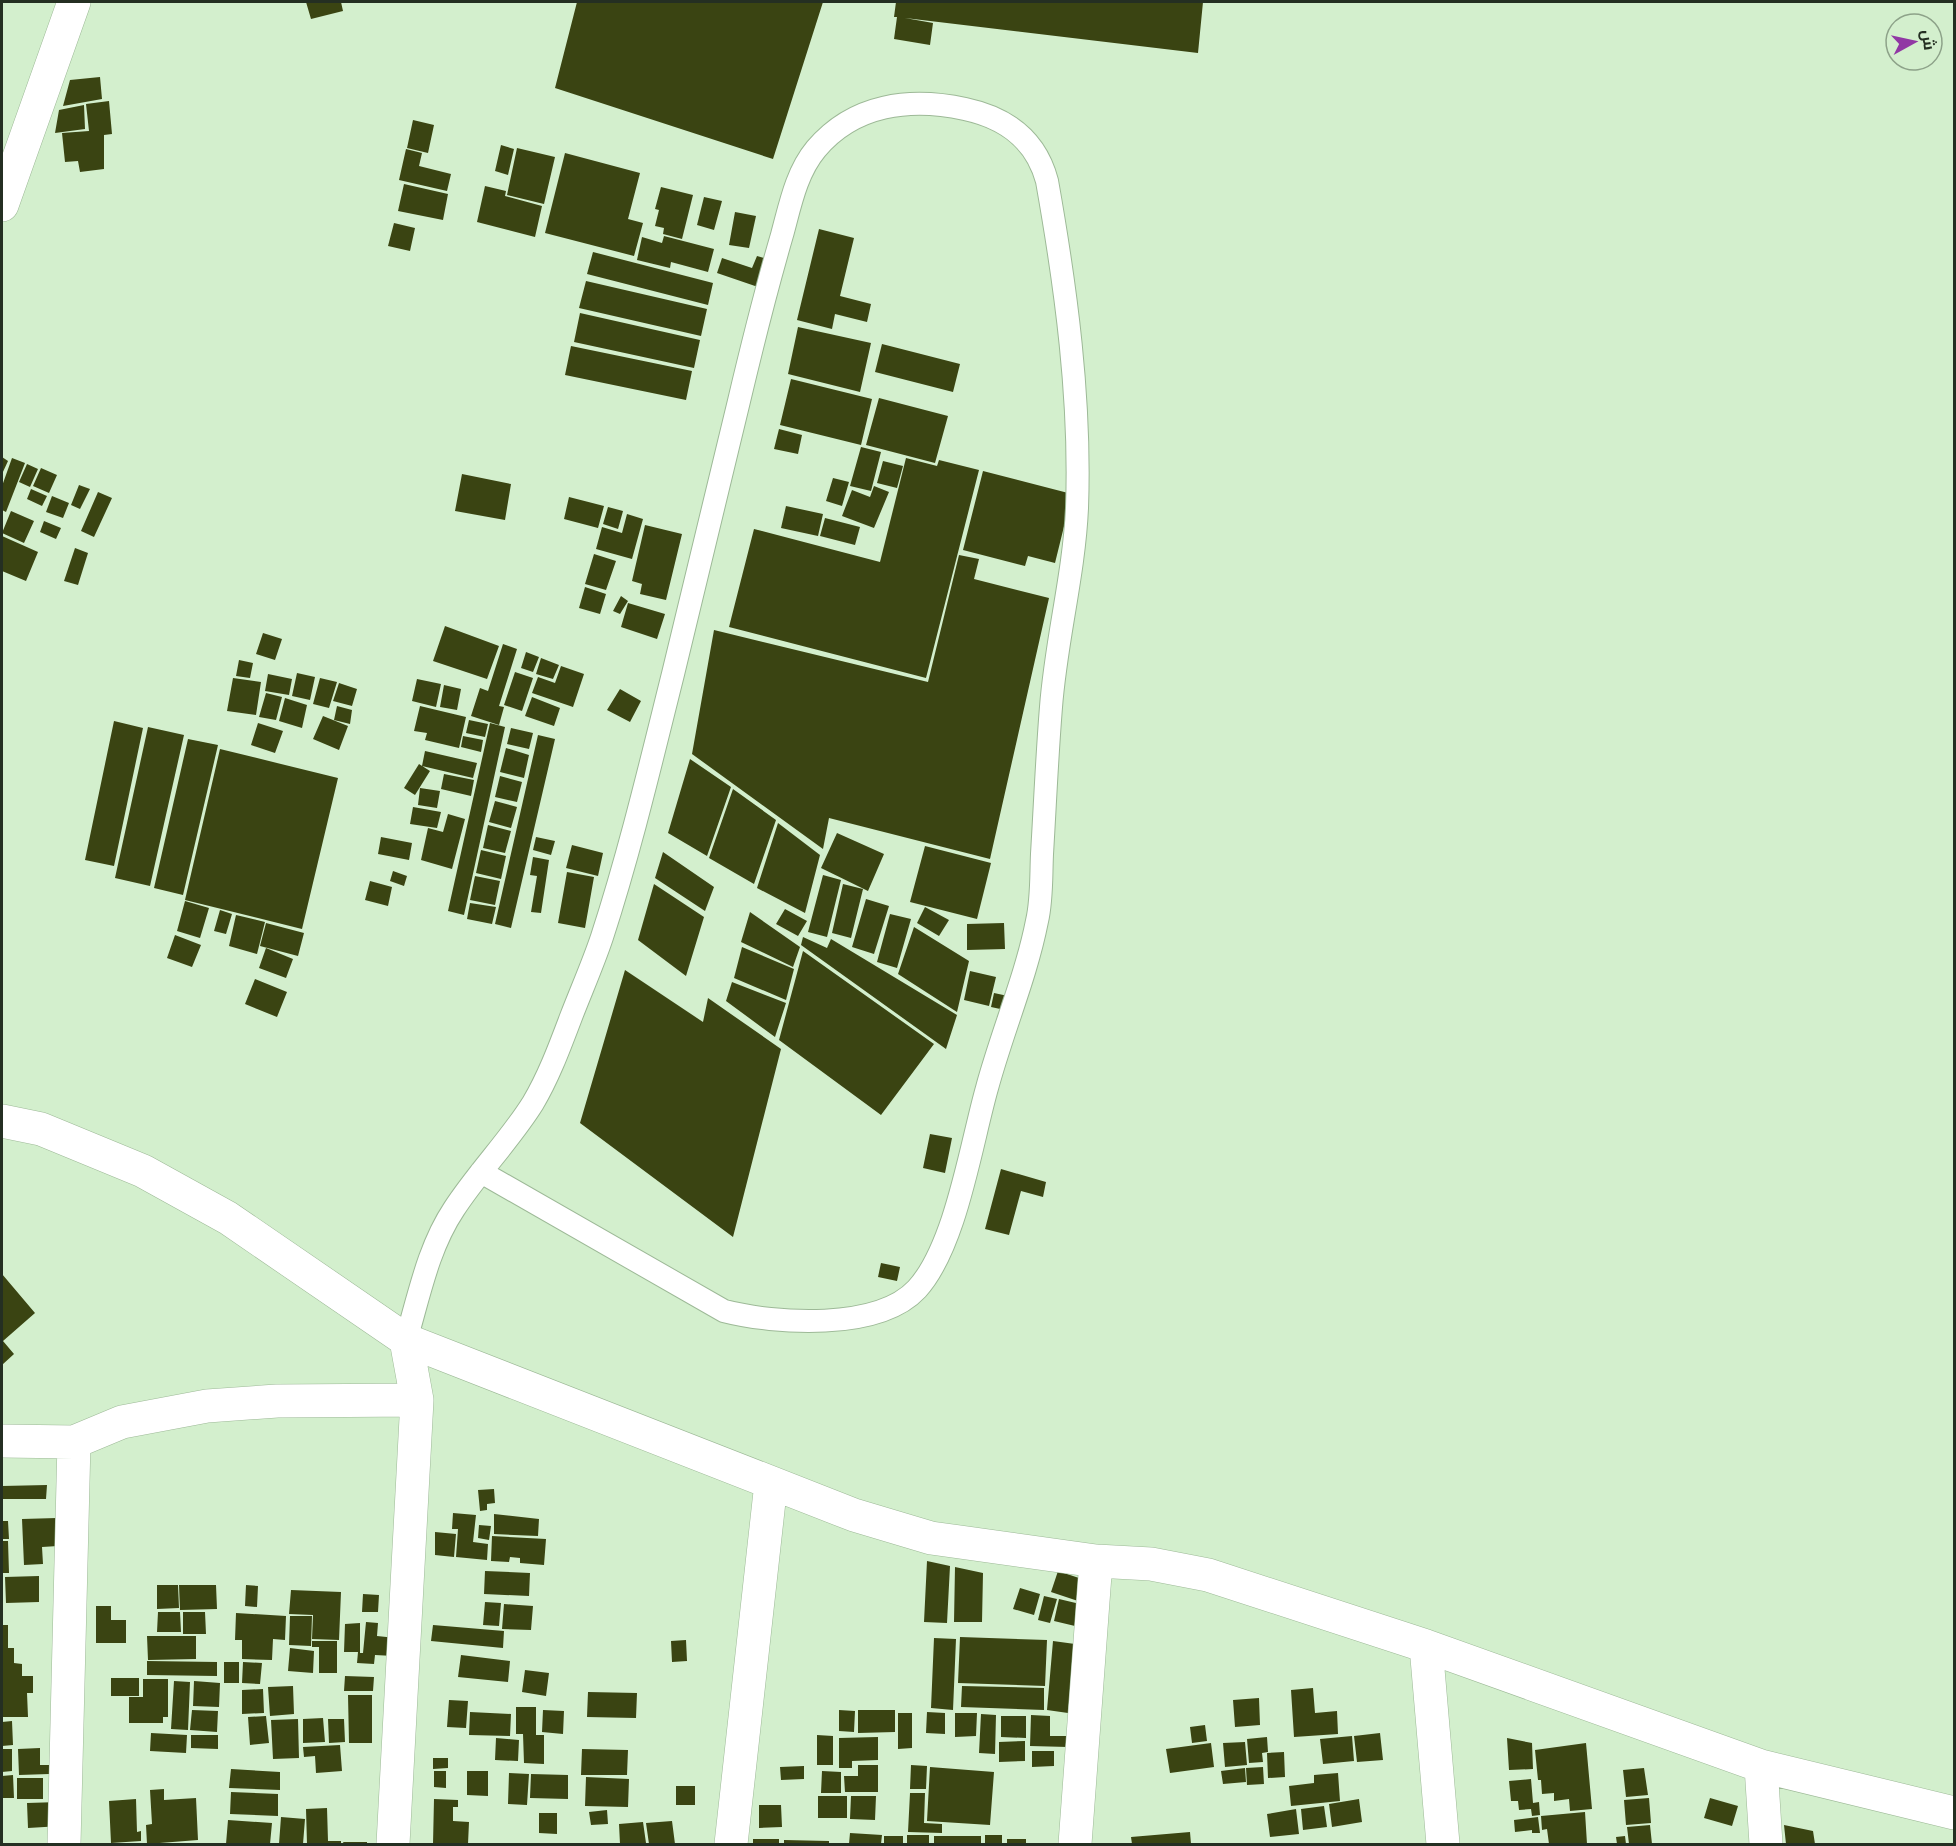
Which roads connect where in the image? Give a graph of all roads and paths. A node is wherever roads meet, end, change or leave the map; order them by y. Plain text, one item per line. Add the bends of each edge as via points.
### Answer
1 (74, 2) edge
2 (2, 205) edge
3 (2, 1121) edge
4 (481, 1172) junction
5 (406, 1340) junction
6 (417, 1400) junction
7 (2, 1441) edge
8 (74, 1442) junction
9 (771, 1483) junction
10 (1096, 1562) junction
11 (1426, 1646) junction
12 (1761, 1766) junction
13 (1954, 1813) edge
14 (64, 1845) edge
15 (393, 1845) edge
16 (732, 1845) edge
17 (1075, 1845) edge
18 (1443, 1845) edge
19 (1766, 1845) edge

1 - 2 street
3 - 5 street via 41,1129 143,1171 228,1218
4 - 4 lane via 535,1100 601,939 641,803 758,318 798,179 814,150 836,130 860,114 885,105 928,103 968,109 999,120 1027,140 1042,162 1047,181 1067,322 1077,434 1077,507 1070,585 1051,703 1038,920 987,1087 963,1185 939,1255 916,1289 894,1306 865,1316 755,1319 724,1311
4 - 5 lane via 452,1212 428,1261
5 - 6 street
5 - 9 street
6 - 8 street via 207,1406 122,1422
6 - 15 street
7 - 8 street
8 - 14 street
9 - 10 street via 854,1515 931,1538
9 - 16 street
10 - 11 street via 1151,1564 1208,1575
10 - 17 street
11 - 12 street
11 - 18 street
12 - 13 street
12 - 19 street

